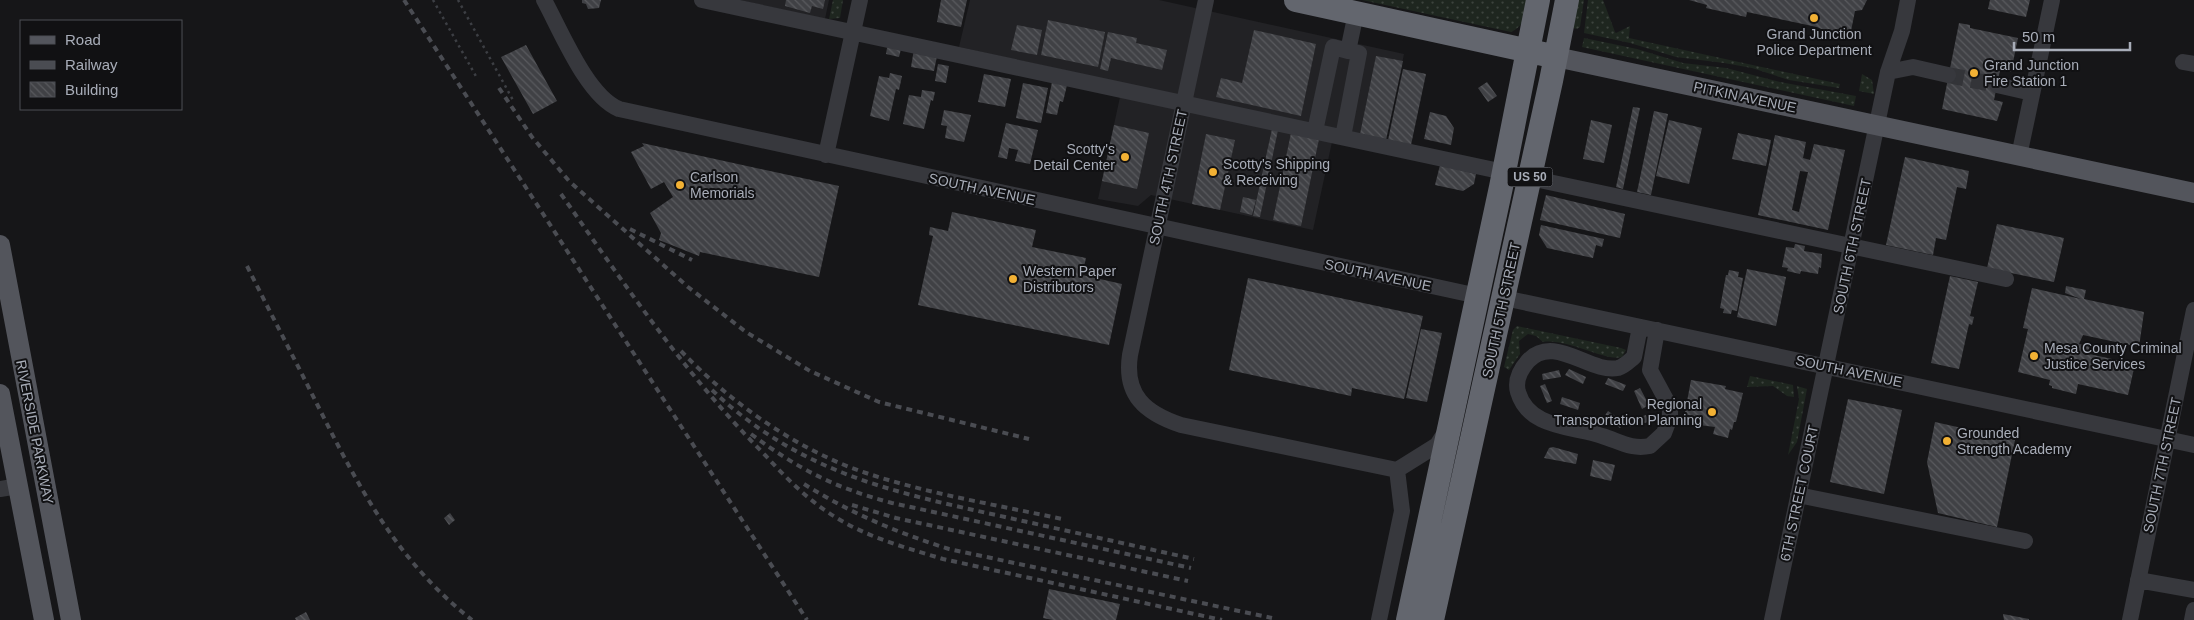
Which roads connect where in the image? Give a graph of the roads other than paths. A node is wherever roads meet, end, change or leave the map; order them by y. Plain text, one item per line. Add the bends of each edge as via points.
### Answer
1 (544, 0) edge
2 (702, 0) edge
3 (860, 0) edge
4 (1206, 0) edge
5 (1296, 0) edge
6 (1538, 0) edge
7 (1567, 0) edge
8 (1908, 0) edge
9 (2052, 0) edge
10 (1356, 13) junction
11 (853, 32) junction
12 (1348, 51) junction
13 (1529, 51) junction
14 (1556, 57) junction
15 (1888, 72) junction
16 (1948, 74) tunnel mouth
17 (1997, 85) tunnel mouth
18 (2032, 93) junction
19 (1183, 103) junction
20 (1878, 125) junction
21 (1315, 131) junction
22 (1343, 137) junction
23 (826, 155) junction
24 (2019, 156) junction
25 (1530, 178) junction
26 (1502, 180) junction
27 (2194, 193) edge
28 (1157, 226) junction
29 (0, 245) edge
30 (1852, 248) junction
31 (2006, 279) dead end
32 (1478, 296) junction
33 (1504, 298) junction
34 (2193, 317) edge
35 (1640, 327) junction
36 (1657, 330) junction
37 (1826, 366) junction
38 (1620, 368) junction
39 (1653, 378) junction
40 (0, 394) edge
41 (1452, 416) junction
42 (2167, 439) junction
43 (2194, 445) edge
44 (1397, 470) junction
45 (9, 487) edge
46 (1798, 495) junction
47 (2025, 541) dead end
48 (2138, 580) junction
49 (2194, 590) edge
50 (2194, 610) edge
51 (44, 620) edge
52 (71, 620) edge
53 (1378, 620) edge
54 (1408, 620) edge
55 (1432, 620) edge
56 (1772, 620) edge
57 (2130, 620) edge
58 (2192, 620) edge

1 - 23 street, SOUTH AVENUE via 592,86 611,105
2 - 11 street
3 - 11 street
4 - 19 street, SOUTH 4TH STREET
5 - 10 highway, PITKIN AVENUE
6 - 13 highway, SOUTH 5TH STREET / US 50
7 - 14 highway, SOUTH 5TH STREET / US 50
8 - 15 street, SOUTH 6TH STREET via 1902,31
9 - 18 street
10 - 12 street
10 - 13 highway, PITKIN AVENUE
11 - 19 street
11 - 23 street
12 - 21 street via 1332,47
12 - 22 street via 1359,53
13 - 14 highway, PITKIN AVENUE
13 - 26 highway, SOUTH 5TH STREET / US 50
14 - 20 main road, PITKIN AVENUE
14 - 25 highway, SOUTH 5TH STREET / US 50
15 - 16 street via 1913,67
15 - 20 street, SOUTH 6TH STREET
17 - 18 street
18 - 24 street
19 - 21 street
19 - 28 street, SOUTH 4TH STREET
20 - 24 main road, PITKIN AVENUE
20 - 30 street, SOUTH 6TH STREET
21 - 22 street
22 - 26 street
23 - 28 street, SOUTH AVENUE
24 - 27 main road, PITKIN AVENUE
25 - 30 street
25 - 33 highway, SOUTH 5TH STREET / US 50
26 - 32 highway, SOUTH 5TH STREET / US 50
26 - 33 highway via 1508,208 1495,287 1497,295
28 - 32 street, SOUTH AVENUE
28 - 44 street, SOUTH 4TH STREET via 1130,355 1129,378 1140,402 1164,419 1181,425
29 - 52 main road, RIVERSIDE PARKWAY
30 - 31 street
30 - 37 street, SOUTH 6TH STREET
32 - 41 highway, SOUTH 5TH STREET / US 50
33 - 35 street, SOUTH AVENUE
33 - 55 highway, SOUTH 5TH STREET / US 50
34 - 42 street, SOUTH 7TH STREET
35 - 36 street, SOUTH AVENUE
35 - 38 street via 1634,357
36 - 37 street, SOUTH AVENUE
36 - 39 street via 1650,370
37 - 42 street, SOUTH AVENUE
37 - 46 street, 6TH STREET COURT
38 - 39 street
38 - 39 street via 1610,368 1560,352 1547,352 1529,359 1522,368 1517,387 1525,405 1539,419 1602,435 1625,445 1643,447 1658,440 1670,417 1670,407
40 - 45 main road, RIVERSIDE PARKWAY
41 - 44 street via 1436,445
41 - 54 highway, SOUTH 5TH STREET / US 50
42 - 43 street, SOUTH AVENUE
42 - 48 street, SOUTH 7TH STREET
44 - 53 street via 1402,511
45 - 51 main road, RIVERSIDE PARKWAY
46 - 47 street
46 - 56 street, 6TH STREET COURT
48 - 49 street
48 - 57 street, SOUTH 7TH STREET
50 - 58 street

